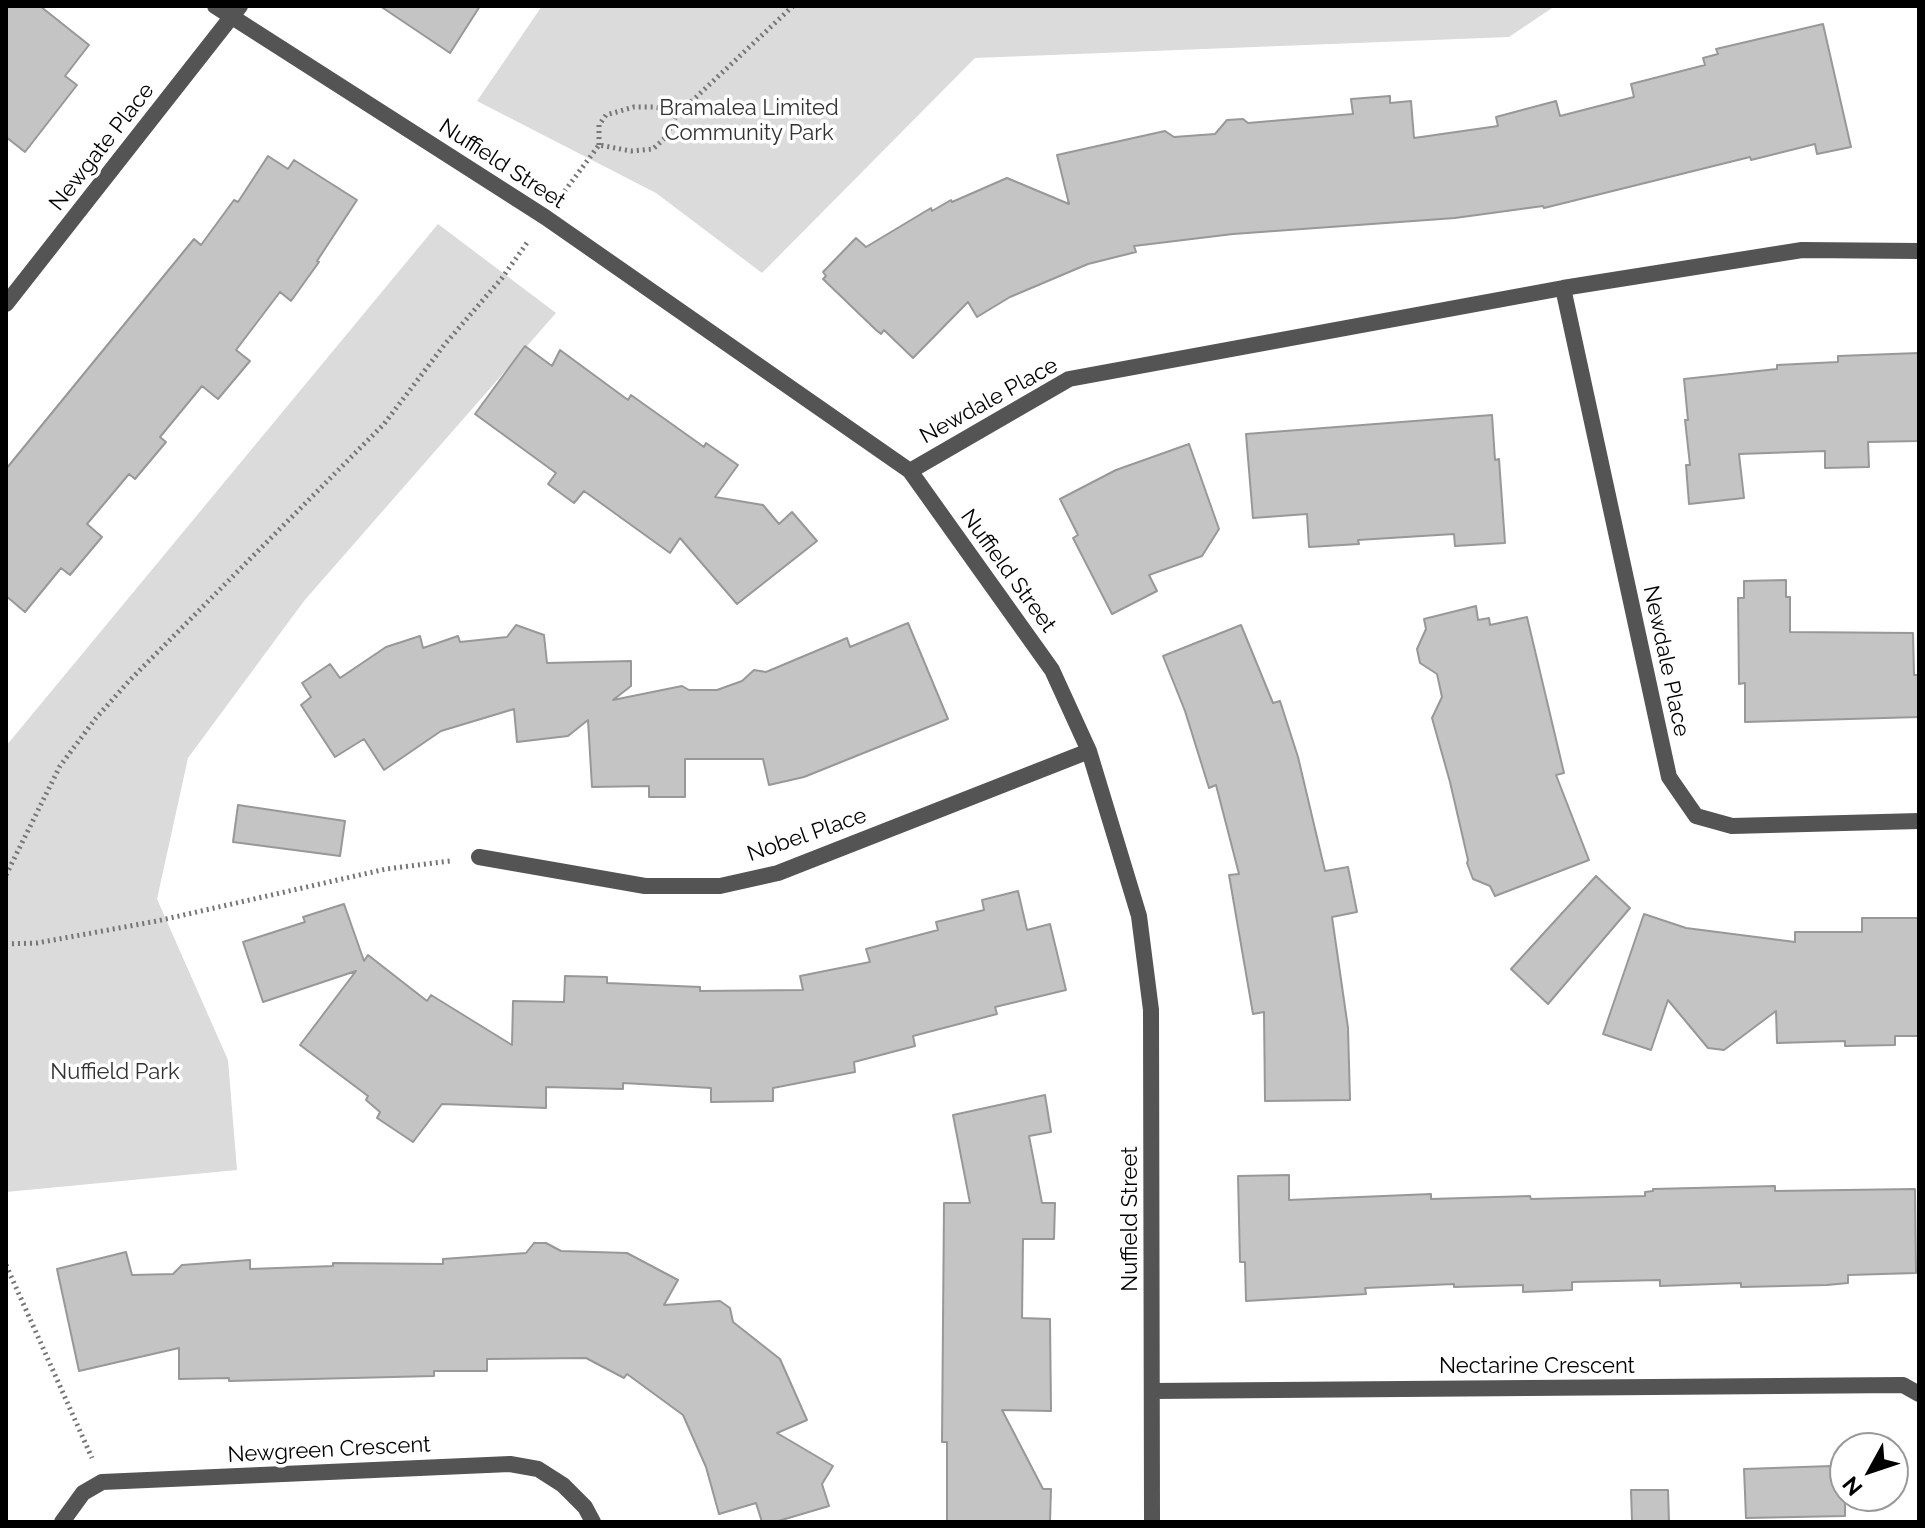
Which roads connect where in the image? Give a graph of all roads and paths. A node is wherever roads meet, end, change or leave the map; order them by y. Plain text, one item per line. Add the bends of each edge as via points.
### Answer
1 (215, 6) edge
2 (793, 6) edge
3 (237, 12) edge
4 (676, 116) junction
5 (599, 145) junction
6 (545, 217) junction
7 (1919, 251) edge
8 (1563, 288) junction
9 (6, 304) edge
10 (910, 471) junction
11 (1089, 751) junction
12 (1919, 821) edge
13 (479, 857) joint
14 (6, 875) edge
15 (6, 944) edge
16 (6, 1265) edge
17 (1152, 1391) junction
18 (1919, 1394) edge
19 (102, 1482) junction
20 (62, 1522) edge
21 (593, 1522) edge
22 (1152, 1522) edge

1 - 3 street, Nuffield Street
2 - 4 path
3 - 6 street, Nuffield Street
3 - 9 street, Newgate Place
4 - 5 path via 653,149
4 - 5 path via 653,107 606,115 599,125
5 - 6 path
6 - 10 street, Nuffield Street
6 - 14 path via 384,424 96,718 60,766
7 - 8 street, Newdale Place via 1802,250
8 - 10 street, Newdale Place via 1069,379
8 - 12 street, Newdale Place via 1669,777 1696,816 1732,826
10 - 11 street, Nuffield Street via 1052,670
11 - 13 street, Nobel Place via 778,873 720,886 645,886
11 - 17 street, Nuffield Street via 1139,916 1151,1010
13 - 15 path via 386,869 157,921
16 - 19 path
17 - 18 street, Nectarine Crescent via 1903,1385
17 - 22 street, Nuffield Street
19 - 20 street via 83,1493
19 - 21 street, Newgreen Crescent via 510,1464 538,1469 563,1485

